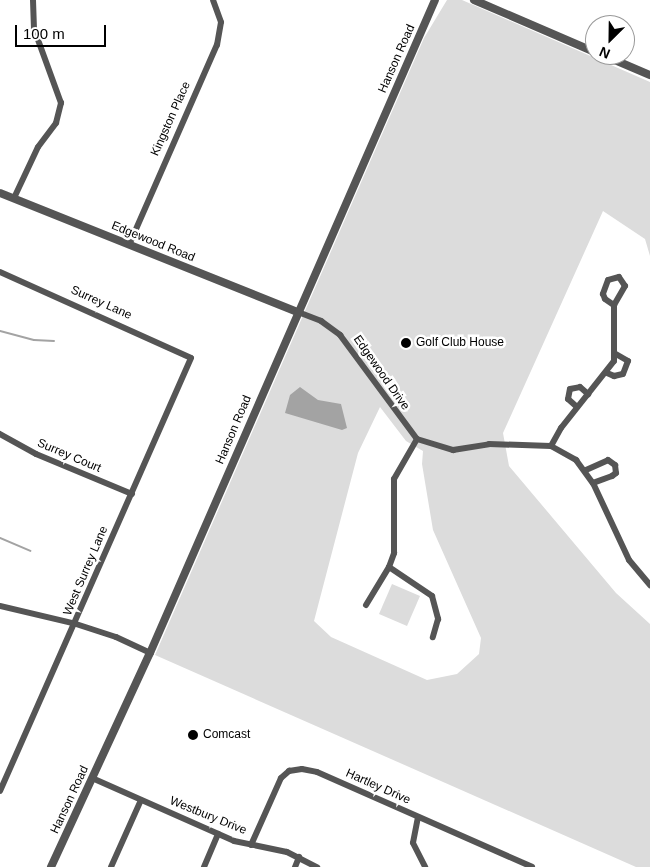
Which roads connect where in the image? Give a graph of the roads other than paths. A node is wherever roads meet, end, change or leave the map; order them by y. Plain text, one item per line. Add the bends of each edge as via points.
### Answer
1 (33, 0) edge
2 (213, 0) edge
3 (435, 0) edge
4 (474, 0) edge
5 (585, 48) edge
6 (626, 65) edge
7 (650, 75) edge
8 (0, 193) edge
9 (14, 198) junction
10 (129, 245) junction
11 (0, 272) edge
12 (614, 305) dead end
13 (298, 312) junction
14 (616, 354) junction
15 (191, 358) joint
16 (607, 373) junction
17 (588, 394) junction
18 (577, 407) junction
19 (0, 434) edge
20 (416, 439) junction
21 (551, 446) junction
22 (586, 470) junction
23 (593, 483) junction
24 (132, 494) junction
25 (390, 567) junction
26 (650, 584) edge
27 (366, 605) dead end
28 (0, 606) edge
29 (76, 624) junction
30 (433, 637) dead end
31 (150, 653) junction
32 (92, 778) junction
33 (0, 791) edge
34 (141, 800) junction
35 (418, 817) junction
36 (218, 834) junction
37 (251, 844) junction
38 (299, 857) junction
39 (51, 867) edge
40 (110, 867) edge
41 (204, 867) edge
42 (295, 867) edge
43 (317, 867) edge
44 (425, 867) edge
45 (532, 867) edge

1 - 9 street via 34,29 61,103 56,123 38,147
2 - 10 street, Kingston Place via 221,22 216,45
3 - 13 street, Hanson Road
4 - 5 street
6 - 7 street
8 - 9 street, Edgewood Road
9 - 10 street, Edgewood Road
10 - 13 street, Edgewood Road
11 - 15 street, Surrey Lane
12 - 14 street
13 - 20 street, Edgewood Drive via 321,321 340,335
13 - 31 street, Hanson Road
14 - 16 street
14 - 16 street via 628,360 623,374 614,376
15 - 24 street, West Surrey Lane
16 - 17 street
17 - 18 street
17 - 18 street via 580,386 570,389 568,400
18 - 21 street
19 - 24 street, Surrey Court via 36,454
20 - 21 street via 453,450 489,444
20 - 25 street via 394,479 396,541
21 - 22 street
22 - 23 street
22 - 23 street via 608,460 615,465 616,473
23 - 26 street via 630,560
24 - 29 street, West Surrey Lane
25 - 27 street
25 - 30 street via 432,596 438,620
28 - 29 street
29 - 31 street via 116,636
29 - 33 street, West Surrey Lane
31 - 32 street, Hanson Road
32 - 34 street, Westbury Drive
32 - 39 street, Hanson Road
34 - 36 street, Westbury Drive
34 - 40 street
35 - 37 street, Hartley Drive via 317,772 296,769 285,774 278,784
35 - 44 street via 413,843
35 - 45 street, Hartley Drive
36 - 37 street, Westbury Drive
36 - 41 street
37 - 38 street, Westbury Drive
38 - 42 street
38 - 43 street, Westbury Drive

